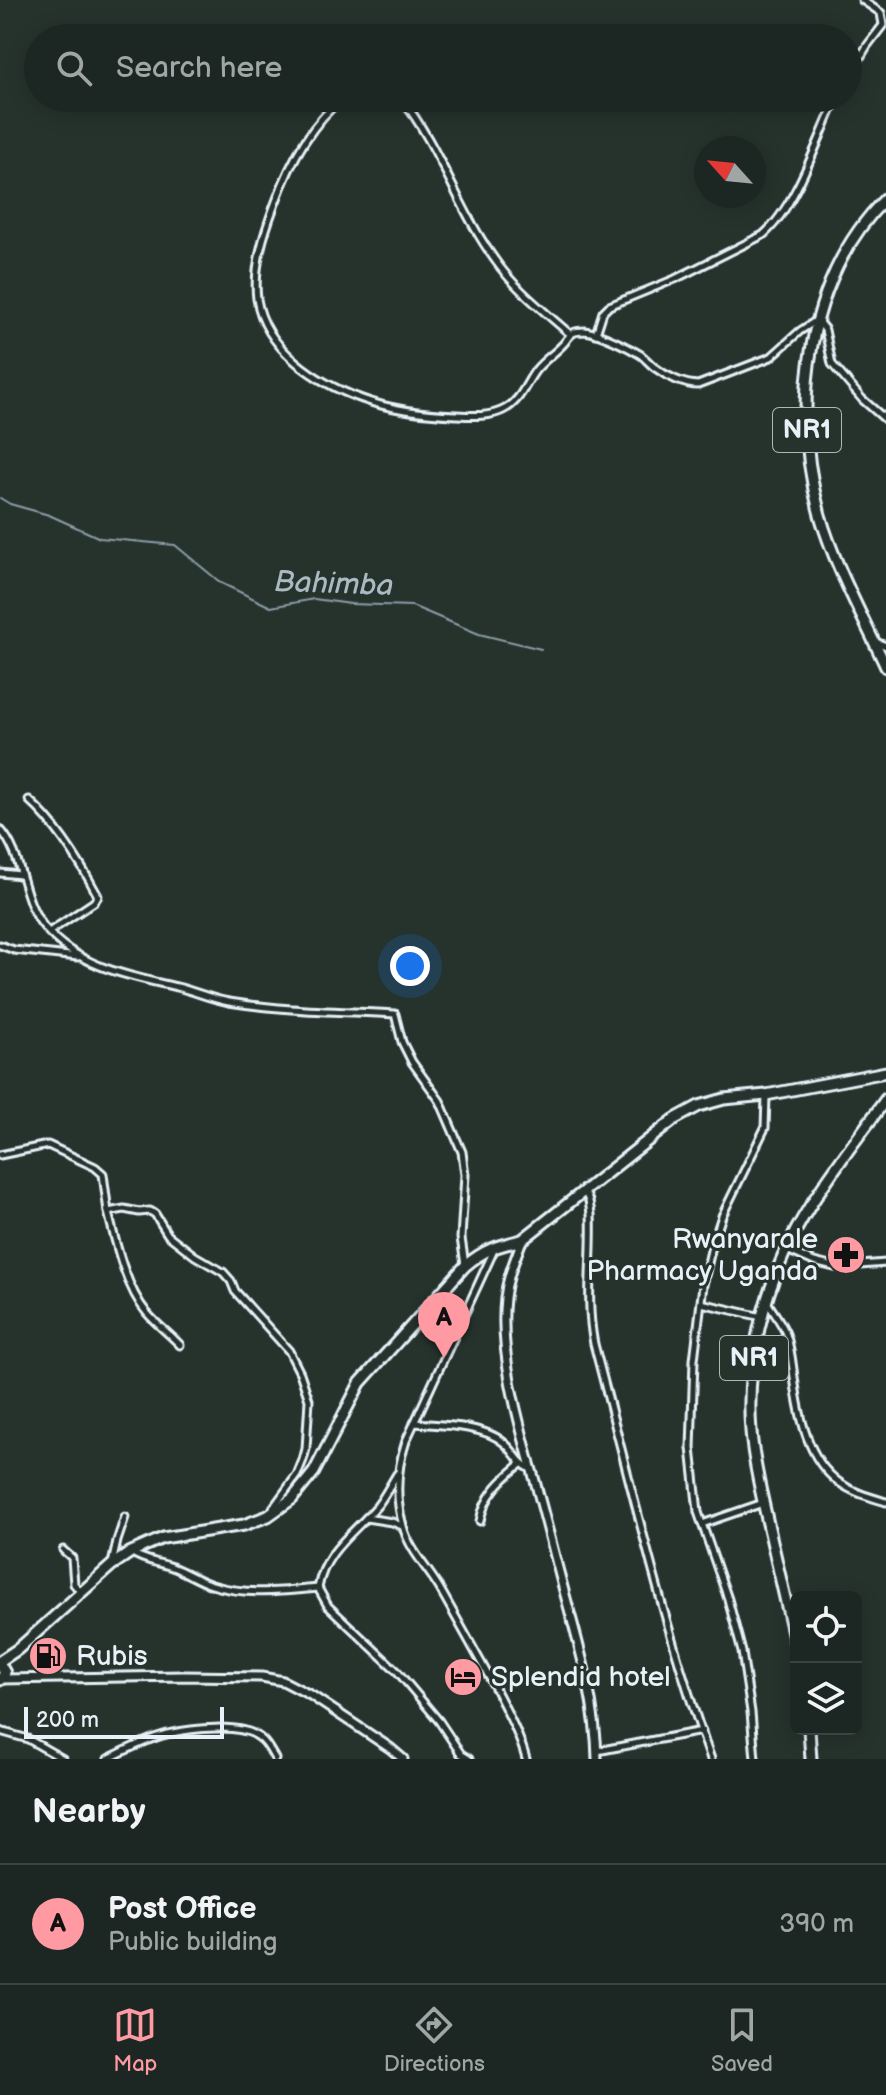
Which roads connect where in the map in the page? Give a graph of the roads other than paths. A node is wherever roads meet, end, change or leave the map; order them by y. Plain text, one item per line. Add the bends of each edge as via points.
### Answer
1 (862, 0) edge
2 (884, 24) edge
3 (862, 54) edge
4 (328, 112) edge
5 (411, 112) edge
6 (831, 112) edge
7 (886, 198) edge
8 (817, 320) junction
9 (570, 334) junction
10 (596, 334) junction
11 (886, 420) edge
12 (875, 642) junction
13 (886, 646) edge
14 (886, 667) edge
15 (29, 800) dead end
16 (0, 829) edge
17 (0, 873) edge
18 (21, 875) junction
19 (49, 932) junction
20 (0, 945) edge
21 (79, 958) junction
22 (886, 1072) edge
23 (766, 1095) junction
24 (886, 1099) edge
25 (0, 1155) edge
26 (584, 1190) junction
27 (108, 1212) junction
28 (522, 1240) junction
29 (496, 1246) junction
30 (786, 1249) junction
31 (886, 1263) edge
32 (465, 1266) junction
33 (767, 1302) junction
34 (701, 1303) junction
35 (762, 1317) junction
36 (180, 1345) dead end
37 (414, 1423) junction
38 (521, 1464) junction
39 (532, 1469) junction
40 (398, 1472) junction
41 (886, 1502) edge
42 (764, 1503) junction
43 (268, 1516) junction
44 (125, 1517) dead end
45 (366, 1518) junction
46 (480, 1521) dead end
47 (702, 1524) junction
48 (403, 1527) junction
49 (63, 1550) dead end
50 (131, 1552) junction
51 (112, 1565) junction
52 (318, 1588) junction
53 (82, 1593) junction
54 (790, 1619) edge
55 (2, 1671) edge
56 (703, 1730) junction
57 (0, 1731) edge
58 (809, 1735) edge
59 (595, 1757) edge
60 (63, 1759) edge
61 (108, 1759) edge
62 (275, 1759) edge
63 (403, 1759) edge
64 (469, 1759) edge
65 (526, 1759) edge
66 (711, 1759) edge
67 (755, 1759) edge
68 (811, 1759) edge

1 - 2 street via 881,13
2 - 3 street
4 - 9 street via 286,175 260,253 257,300 269,333 285,353 330,385 361,399 412,411 480,415 515,402 537,368
5 - 9 street via 493,258
6 - 10 street via 771,228 609,306
7 - 8 highway, NR1 via 847,250
8 - 10 street via 771,357 698,385 656,369 644,357
8 - 11 street via 825,330 832,364
8 - 12 highway, NR1 via 807,379 810,464 820,515
9 - 10 street
12 - 13 street
12 - 14 highway, NR1
15 - 19 street via 71,850 98,896
16 - 18 street via 17,856
17 - 18 street
18 - 19 street via 35,914
19 - 21 street
20 - 21 street
21 - 32 street via 232,1003 395,1014 402,1042 440,1101 462,1152
22 - 23 highway
23 - 26 highway via 724,1099 688,1111
23 - 34 street via 765,1128 717,1231
24 - 30 highway, NR1
25 - 27 street via 48,1145 95,1167 103,1174
26 - 28 highway
26 - 56 street via 591,1214 593,1336 653,1571
27 - 36 street via 133,1289 147,1313
27 - 43 street via 155,1214 168,1235 223,1272 289,1351 309,1400 306,1449 297,1475
28 - 29 highway
28 - 39 street via 509,1276 504,1317 516,1409
29 - 32 highway
29 - 37 street
30 - 31 street via 834,1267
30 - 33 highway, NR1
32 - 43 highway via 360,1383 307,1483
33 - 35 highway, NR1
33 - 41 street via 786,1333 800,1416 816,1455 840,1483
34 - 35 street
34 - 47 street via 691,1448
35 - 42 highway, NR1 via 750,1399 752,1448
37 - 38 street via 488,1434 506,1444
37 - 40 street
38 - 39 street
38 - 46 street via 493,1491
39 - 59 street via 585,1671
40 - 45 street
40 - 48 street
42 - 47 street
42 - 54 highway, NR1
43 - 50 highway via 231,1529 163,1538
44 - 51 street
45 - 48 street
45 - 52 street via 336,1547
47 - 67 street via 742,1652
48 - 65 street via 493,1685
49 - 53 street via 72,1558 74,1584
50 - 51 highway
50 - 52 street via 237,1591
51 - 53 highway
52 - 64 street via 334,1613 397,1671
53 - 55 highway via 18,1649
55 - 63 street via 27,1677 246,1675 283,1681
56 - 59 street
56 - 66 street
57 - 60 street via 28,1739
58 - 68 highway
61 - 62 street via 165,1734 225,1728 259,1737

